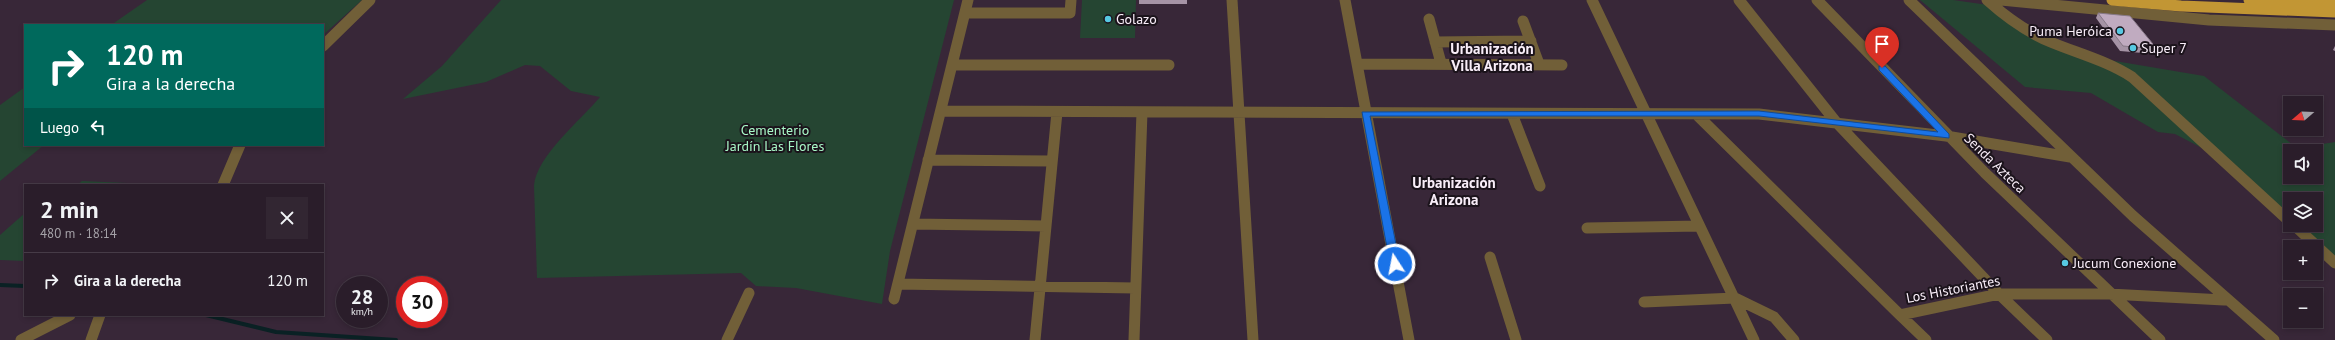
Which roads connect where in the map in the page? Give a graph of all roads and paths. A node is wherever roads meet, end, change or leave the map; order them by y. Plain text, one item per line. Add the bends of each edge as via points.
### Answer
1 (370, 0) edge
2 (968, 0) edge
3 (1071, 0) edge
4 (1232, 0) edge
5 (1345, 0) edge
6 (1592, 0) edge
7 (1739, 0) edge
8 (1817, 0) edge
9 (1909, 0) edge
10 (1987, 0) edge
11 (2001, 0) edge
12 (2112, 0) edge
13 (2249, 0) edge
14 (2148, 3) junction
15 (2335, 3) edge
16 (2335, 12) edge
17 (965, 13) junction
18 (2152, 15) junction
19 (1429, 19) dead end
20 (1523, 21) dead end
21 (2335, 25) edge
22 (1530, 41) junction
23 (1435, 42) junction
24 (324, 45) edge
25 (1441, 63) junction
26 (1357, 64) junction
27 (1539, 64) junction
28 (952, 65) junction
29 (1169, 65) dead end
30 (1562, 65) dead end
31 (940, 111) junction
32 (1057, 112) junction
33 (1142, 112) junction
34 (1237, 112) junction
35 (1365, 114) junction
36 (1512, 114) junction
37 (1646, 114) junction
38 (1696, 114) junction
39 (1836, 122) junction
40 (1946, 136) junction
41 (240, 146) edge
42 (2070, 157) junction
43 (928, 160) junction
44 (1052, 161) junction
45 (223, 184) edge
46 (1540, 186) dead end
47 (2283, 216) edge
48 (913, 224) junction
49 (1046, 226) junction
50 (1699, 226) junction
51 (1587, 228) dead end
52 (2302, 232) edge
53 (1490, 257) dead end
54 (2335, 263) edge
55 (898, 284) junction
56 (1040, 287) junction
57 (1135, 288) junction
58 (749, 293) dead end
59 (2000, 294) junction
60 (2109, 294) junction
61 (1735, 298) junction
62 (894, 299) dead end
63 (2224, 300) junction
64 (1644, 302) dead end
65 (1900, 315) junction
66 (68, 316) edge
67 (100, 316) edge
68 (21, 340) edge
69 (91, 340) edge
70 (727, 340) edge
71 (1035, 340) edge
72 (1134, 340) edge
73 (1253, 340) edge
74 (1409, 340) edge
75 (1516, 340) edge
76 (1754, 340) edge
77 (1794, 340) edge
78 (1926, 340) edge
79 (2047, 340) edge
80 (2160, 340) edge
81 (2274, 340) edge

1 - 24 street
2 - 17 street
3 - 17 street via 1070,14
4 - 34 street
5 - 26 street
6 - 37 street
7 - 39 street
8 - 40 street, Senda Azteca
9 - 42 street
10 - 47 street via 2004,15 2042,38 2107,62 2132,77
11 - 18 street
12 - 14 highway
13 - 15 highway
14 - 16 highway
14 - 18 street
17 - 28 street
18 - 21 street
19 - 23 street
20 - 22 street
22 - 23 street
22 - 27 street
23 - 25 street
25 - 26 street
25 - 27 street
26 - 35 street
27 - 30 street
28 - 29 street
28 - 31 street
31 - 32 street
31 - 43 street
32 - 33 street
32 - 44 street
33 - 34 street
33 - 57 street
34 - 35 street
34 - 73 street
35 - 36 street
35 - 74 street
36 - 37 street
36 - 46 street
37 - 38 street
37 - 50 street
38 - 39 street via 1759,114
38 - 65 street, Los Historiantes
39 - 40 street
39 - 59 street
40 - 42 street
40 - 60 street, Senda Azteca
41 - 45 street
42 - 63 street
43 - 44 street
43 - 48 street
44 - 49 street
48 - 49 street
48 - 55 street
49 - 56 street
50 - 51 street
50 - 61 street
52 - 54 street
53 - 75 street
55 - 56 street
55 - 62 street
56 - 57 street
56 - 71 street
57 - 72 street
58 - 70 street
59 - 60 street, Los Historiantes
59 - 65 street, Los Historiantes
59 - 79 street
60 - 63 street, Los Historiantes
60 - 80 street, Senda Azteca
61 - 64 street
61 - 76 street
61 - 77 street via 1774,317
63 - 81 street
65 - 78 street
66 - 68 street
67 - 69 street

